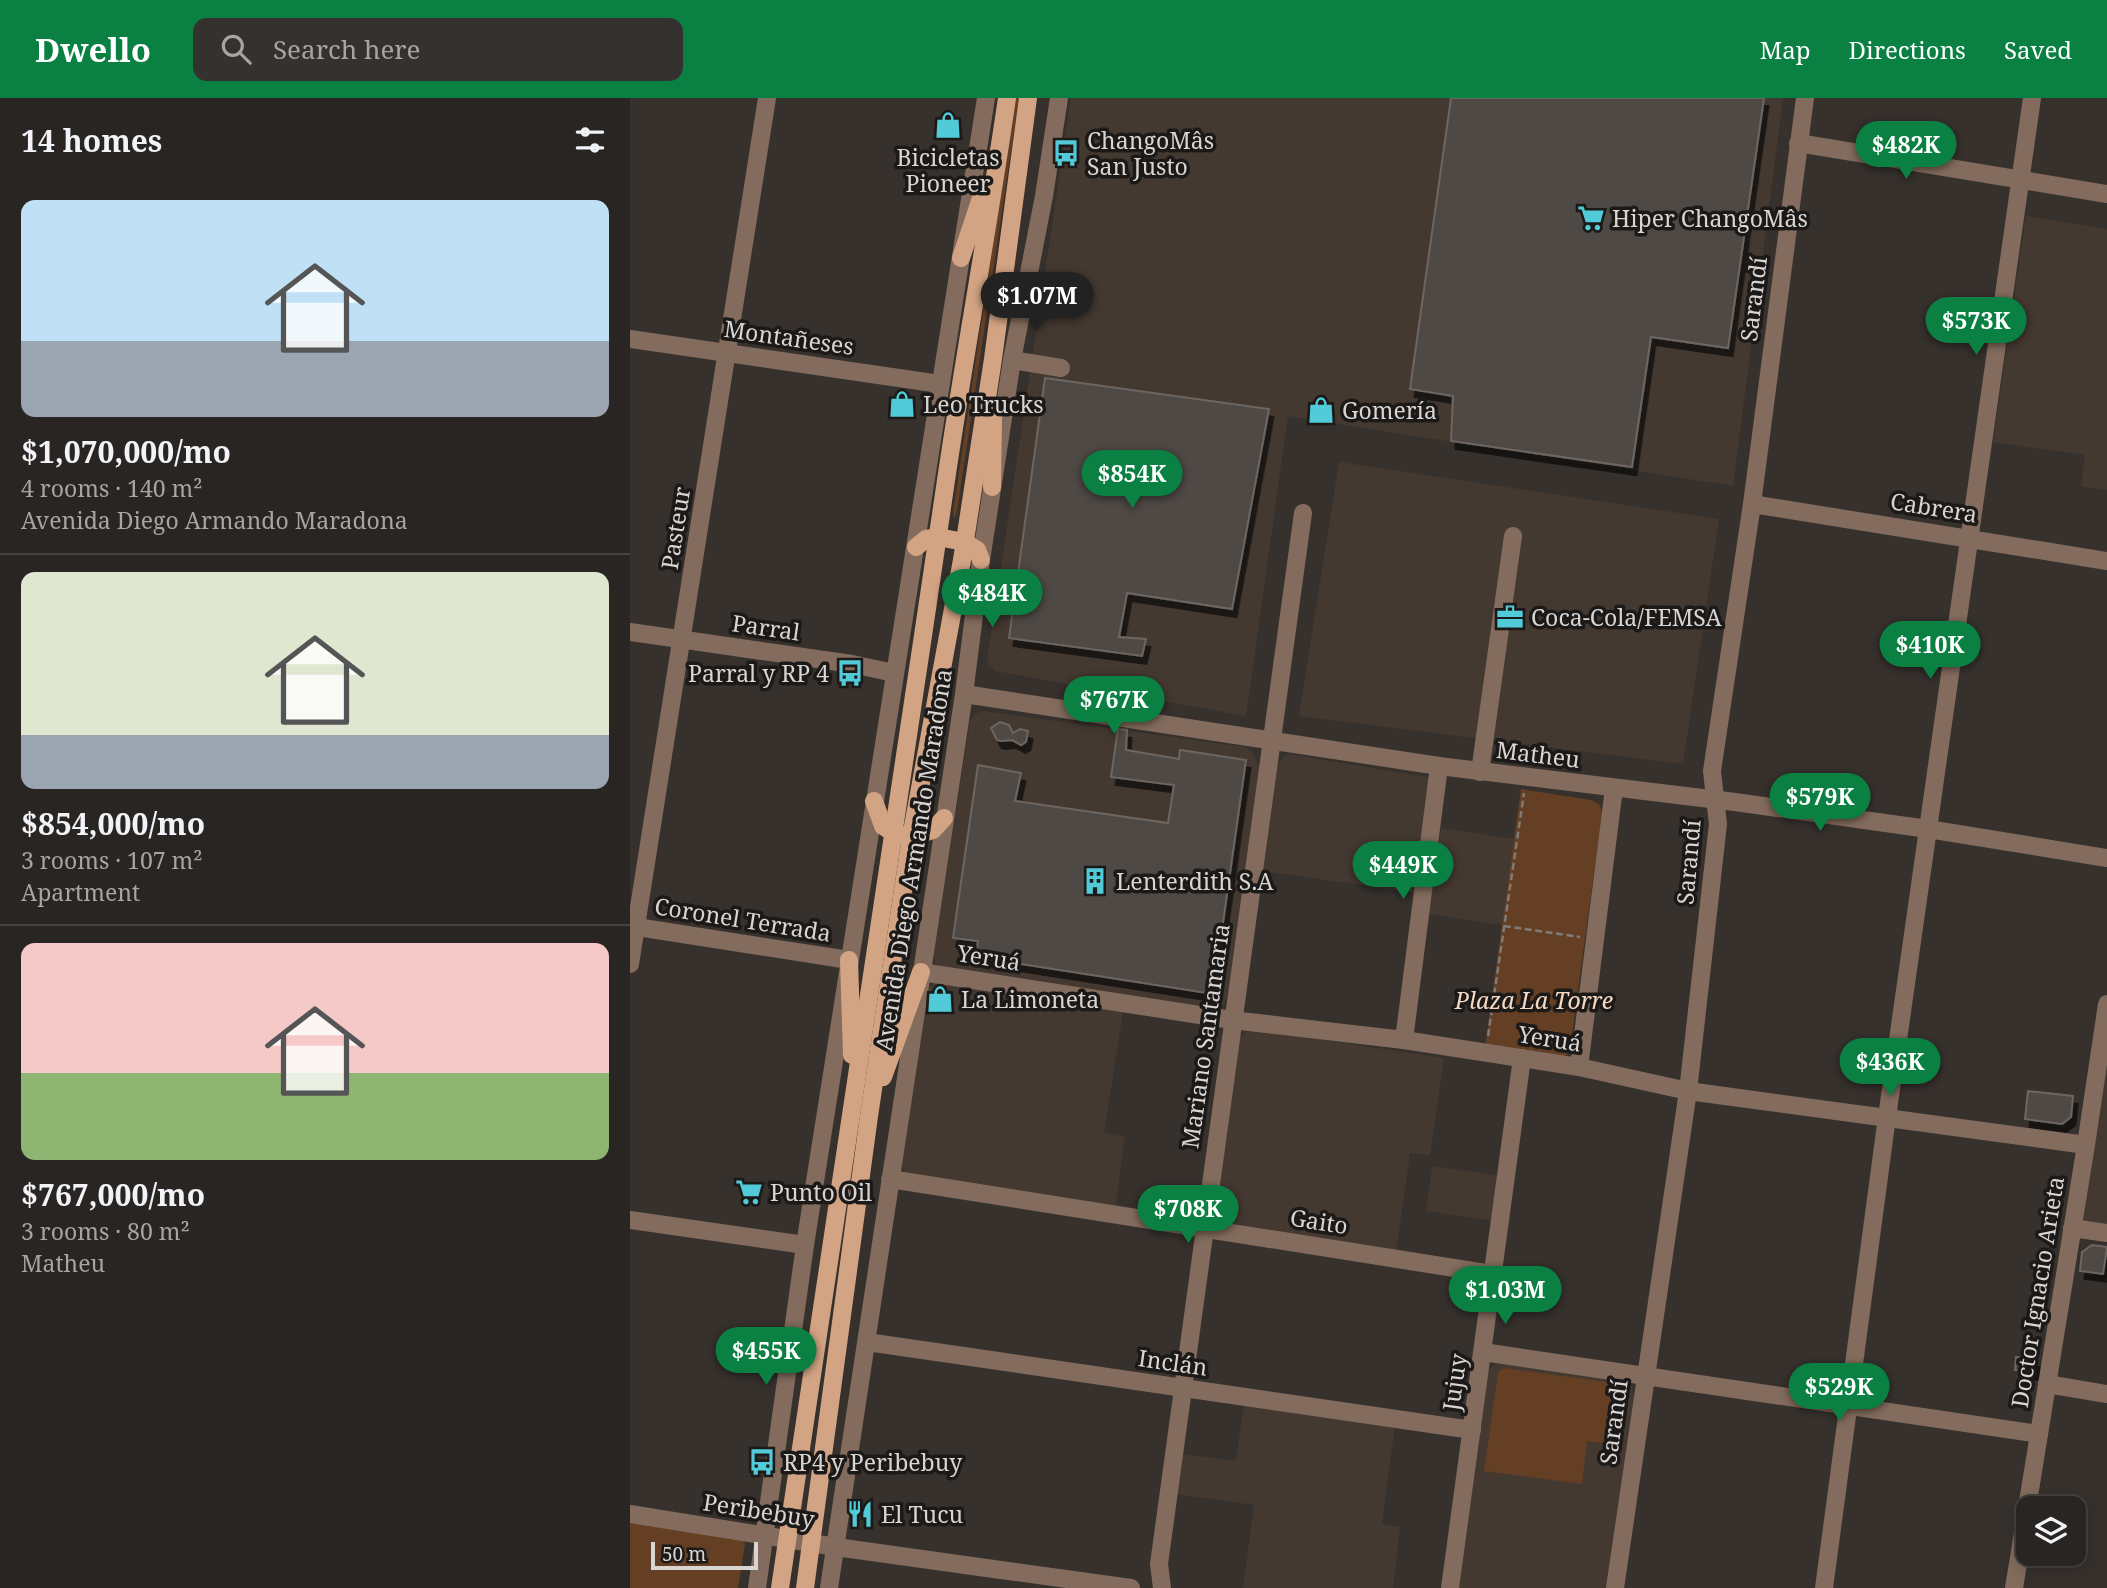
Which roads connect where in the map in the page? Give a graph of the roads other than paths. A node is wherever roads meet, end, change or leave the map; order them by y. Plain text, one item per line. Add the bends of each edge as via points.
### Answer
1 (767, 98) edge
2 (986, 98) edge
3 (1007, 98) edge
4 (1028, 98) edge
5 (1059, 98) edge
6 (1805, 98) edge
7 (2032, 98) edge
8 (1001, 140) junction
9 (1798, 144) junction
10 (2020, 181) junction
11 (2107, 194) edge
12 (961, 258) junction
13 (630, 339) edge
14 (727, 353) junction
15 (993, 359) junction
16 (1012, 360) junction
17 (1061, 368) dead end
18 (940, 384) junction
19 (992, 487) junction
20 (1752, 504) junction
21 (1303, 513) dead end
22 (1513, 536) dead end
23 (938, 537) junction
24 (1970, 538) junction
25 (964, 542) junction
26 (916, 547) junction
27 (981, 560) junction
28 (2107, 561) edge
29 (630, 632) edge
30 (682, 640) junction
31 (894, 673) junction
32 (964, 694) junction
33 (1271, 741) junction
34 (1439, 766) junction
35 (1480, 772) junction
36 (1614, 788) junction
37 (874, 801) junction
38 (1716, 801) junction
39 (944, 818) junction
40 (1928, 829) junction
41 (903, 836) junction
42 (2107, 858) edge
43 (633, 926) edge
44 (849, 960) junction
45 (630, 964) edge
46 (922, 972) junction
47 (2107, 1004) edge
48 (1232, 1020) junction
49 (1404, 1040) junction
50 (1522, 1058) junction
51 (1579, 1067) junction
52 (1688, 1090) junction
53 (853, 1097) junction
54 (869, 1116) junction
55 (1887, 1117) junction
56 (2086, 1145) junction
57 (890, 1179) junction
58 (630, 1220) edge
59 (1204, 1228) junction
60 (2072, 1228) junction
61 (2107, 1233) edge
62 (805, 1245) junction
63 (1492, 1274) junction
64 (867, 1342) junction
65 (1483, 1352) junction
66 (1645, 1376) junction
67 (2047, 1384) junction
68 (1182, 1388) junction
69 (2107, 1394) edge
70 (1849, 1405) junction
71 (1472, 1430) junction
72 (2039, 1434) junction
73 (630, 1514) edge
74 (765, 1535) junction
75 (788, 1539) junction
76 (812, 1542) junction
77 (836, 1547) junction
78 (757, 1588) edge
79 (780, 1588) edge
80 (805, 1588) edge
81 (829, 1588) edge
82 (1131, 1588) edge
83 (1162, 1588) edge
84 (1450, 1588) edge
85 (1615, 1588) edge
86 (1824, 1588) edge
87 (2014, 1588) edge

1 - 14 street, Pasteur
2 - 12 street, Avenida Diego Armando Maradona
3 - 8 main road, Avenida Diego Armando Maradona
4 - 15 main road, Avenida Diego Armando Maradona
5 - 16 street, Avenida Diego Armando Maradona
6 - 9 street, Sarandí
7 - 10 street
8 - 12 main road
8 - 23 main road, Avenida Diego Armando Maradona
9 - 10 street
9 - 20 street, Sarandí
10 - 11 street
10 - 24 street
12 - 18 street, Avenida Diego Armando Maradona
13 - 14 street, Montañeses
14 - 18 street, Montañeses
14 - 30 street, Pasteur
15 - 19 main road
15 - 25 main road, Avenida Diego Armando Maradona
16 - 17 street
16 - 19 street, Avenida Diego Armando Maradona
18 - 26 street, Avenida Diego Armando Maradona
19 - 27 street, Avenida Diego Armando Maradona
20 - 24 street, Cabrera
20 - 38 street, Sarandí via 1712,771
21 - 33 street, Mariano Santamaria
22 - 35 street
23 - 25 main road
23 - 26 main road
23 - 41 main road, Avenida Diego Armando Maradona
24 - 28 street, Cabrera
24 - 40 street
25 - 27 main road via 977,550
25 - 41 main road, Avenida Diego Armando Maradona
26 - 31 street, Avenida Diego Armando Maradona
27 - 32 street, Avenida Diego Armando Maradona
29 - 30 street, Parral
30 - 31 street, Parral
30 - 43 street, Pasteur
31 - 37 street, Avenida Diego Armando Maradona
32 - 33 street, Matheu
32 - 39 street, Avenida Diego Armando Maradona
33 - 34 street, Matheu
33 - 48 street, Mariano Santamaria
34 - 35 street, Matheu
34 - 49 street
35 - 36 street, Matheu
36 - 38 street, Matheu
36 - 51 street
37 - 41 main road via 883,826
37 - 44 street, Avenida Diego Armando Maradona
38 - 40 street, Matheu
38 - 52 street, Sarandí via 1718,824
39 - 41 main road via 933,830
39 - 46 street, Avenida Diego Armando Maradona
40 - 42 street, Matheu
40 - 55 street
41 - 53 main road, Avenida Diego Armando Maradona
41 - 54 main road, Avenida Diego Armando Maradona
43 - 44 street, Coronel Terrada
43 - 45 street, Pasteur
44 - 53 main road
44 - 62 street, Avenida Diego Armando Maradona
46 - 48 street, Yeruá
46 - 54 main road
46 - 57 street, Avenida Diego Armando Maradona
47 - 56 street, Doctor Ignacio Arieta
48 - 49 street, Yeruá
48 - 59 street, Mariano Santamaria
49 - 50 street, Yeruá
50 - 51 street, Yeruá
50 - 63 street, Jujuy
51 - 52 street, Yeruá
52 - 55 street, Yeruá
52 - 66 street, Sarandí
53 - 75 main road, Avenida Diego Armando Maradona
54 - 76 main road, Avenida Diego Armando Maradona
55 - 56 street, Yeruá
55 - 70 street
56 - 60 street, Doctor Ignacio Arieta
57 - 59 street, Gaito
57 - 64 street, Avenida Diego Armando Maradona
58 - 62 street
59 - 63 street, Gaito
59 - 68 street, Mariano Santamaria
60 - 61 street
60 - 67 street, Doctor Ignacio Arieta
62 - 74 street, Avenida Diego Armando Maradona
63 - 65 street, Jujuy
64 - 68 street, Inclán
64 - 77 street, Avenida Diego Armando Maradona
65 - 66 street
65 - 71 street, Jujuy
66 - 70 street
66 - 85 street, Sarandí
67 - 69 street
67 - 72 street, Doctor Ignacio Arieta
68 - 71 street, Inclán
68 - 83 street, Mariano Santamaria via 1159,1564
70 - 72 street
70 - 86 street
71 - 84 street, Jujuy
72 - 87 street, Doctor Ignacio Arieta
73 - 74 street, Peribebuy
74 - 75 street, Peribebuy
74 - 78 street, Avenida Diego Armando Maradona
75 - 76 street, Peribebuy
75 - 79 main road, Avenida Diego Armando Maradona
76 - 77 street, Peribebuy
76 - 80 main road, Avenida Diego Armando Maradona
77 - 81 street, Avenida Diego Armando Maradona
77 - 82 street, Peribebuy

